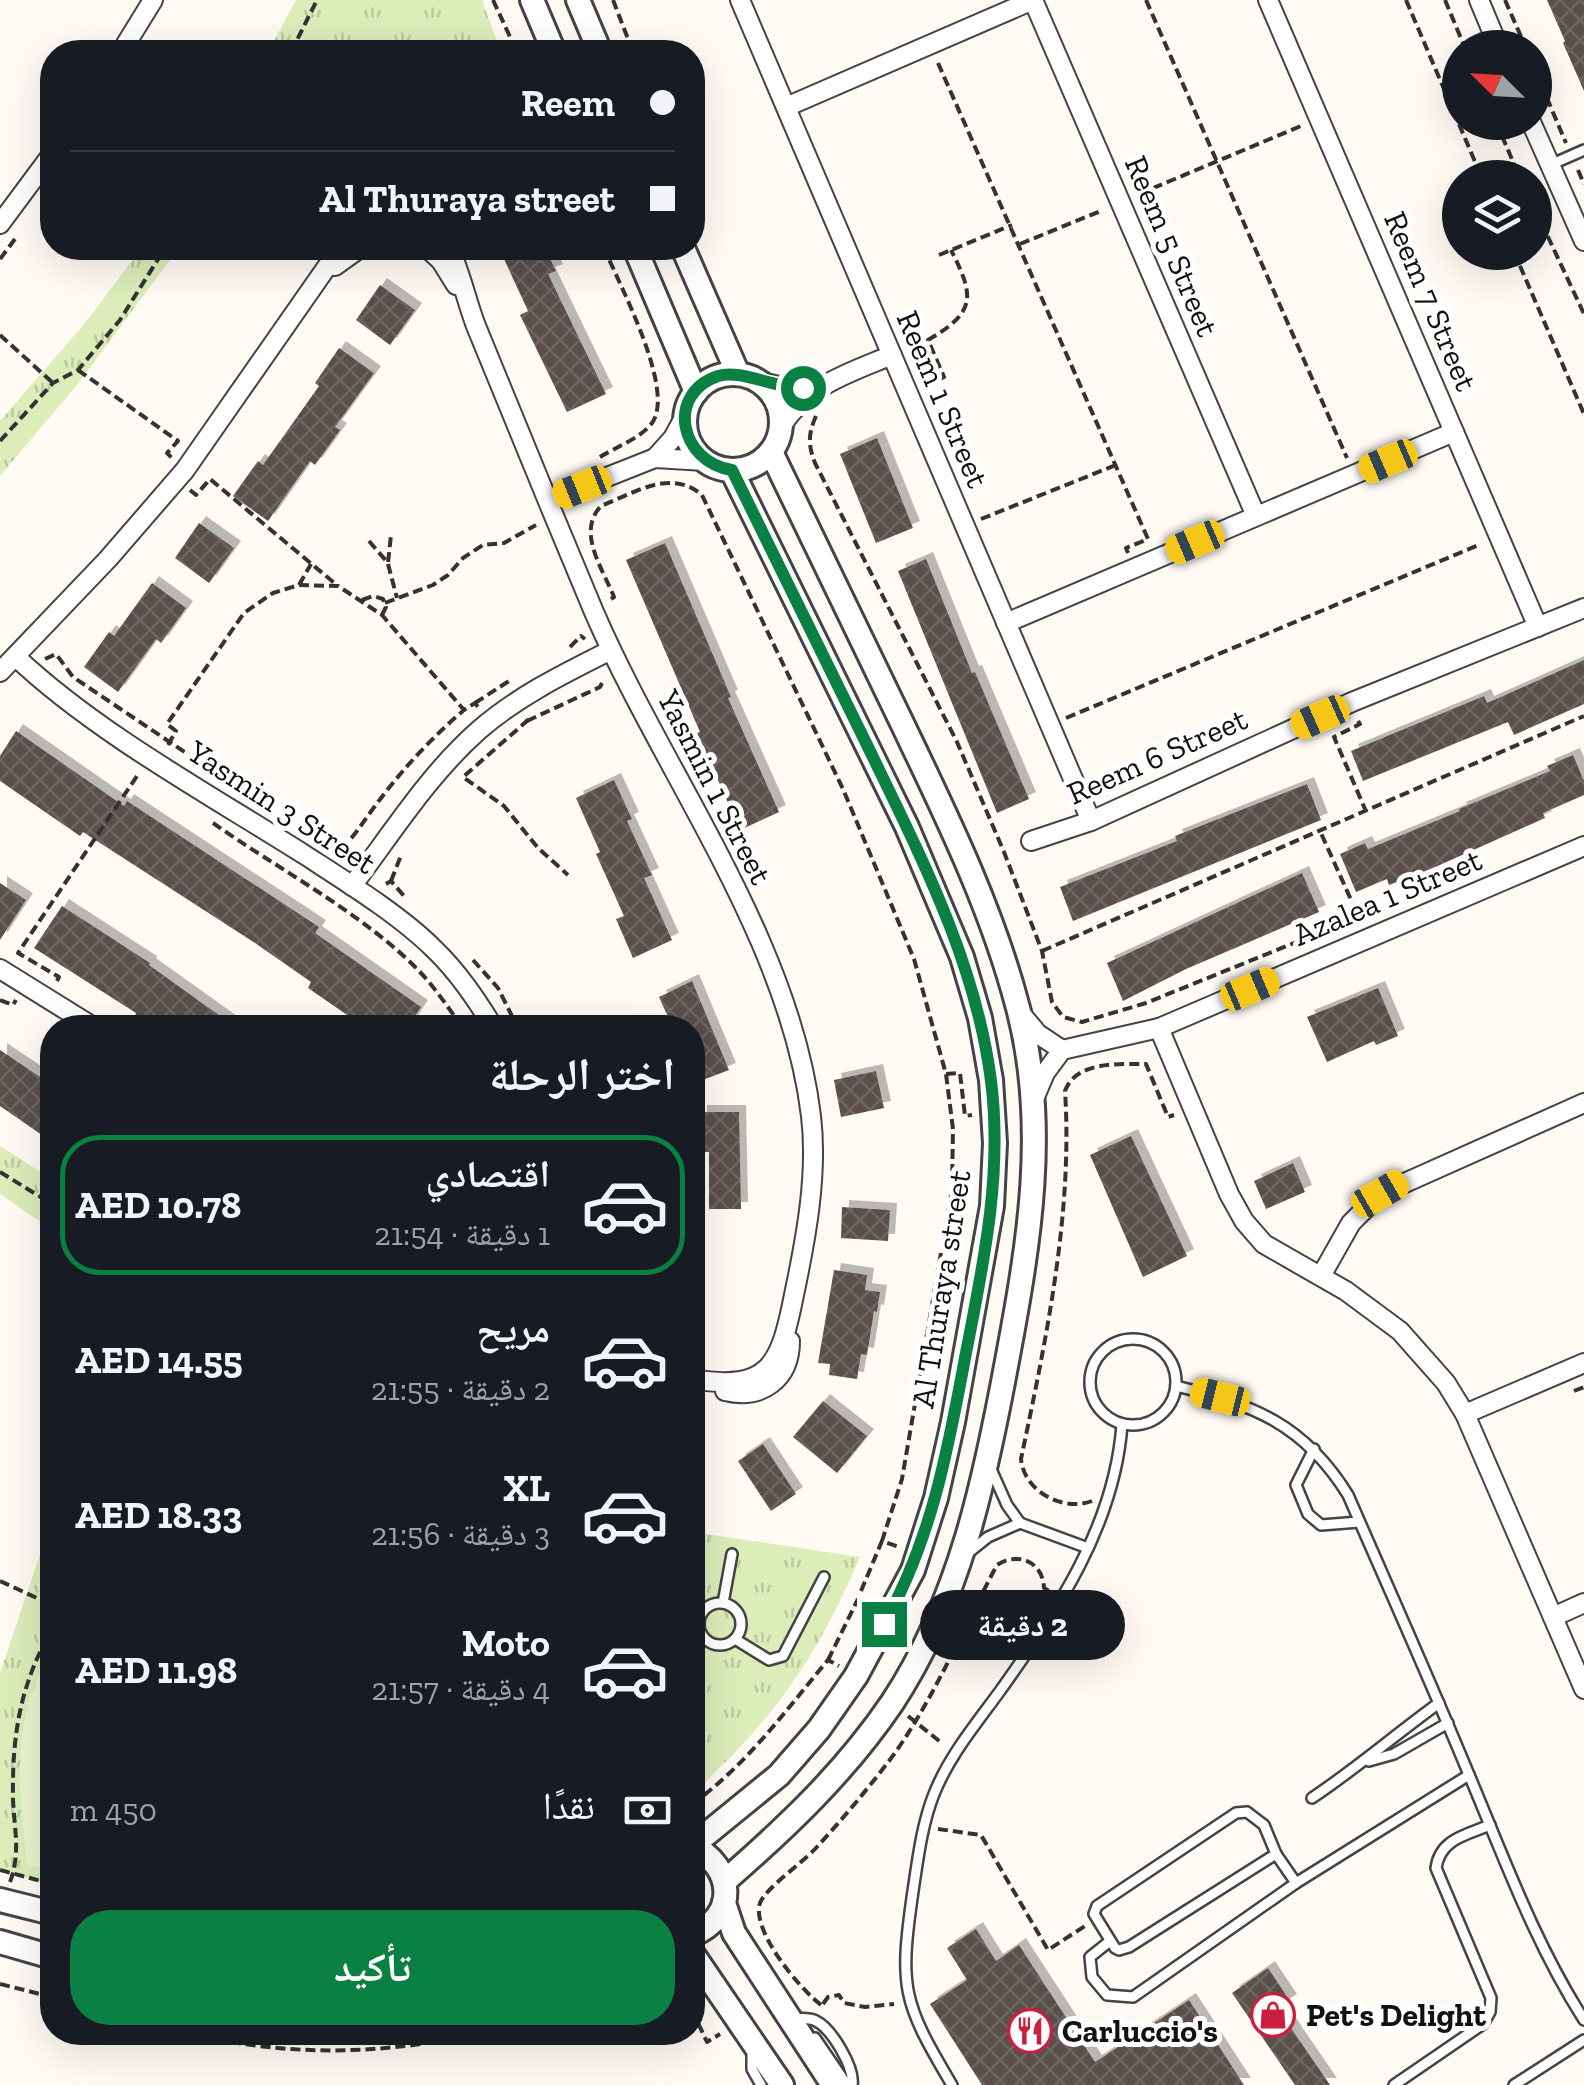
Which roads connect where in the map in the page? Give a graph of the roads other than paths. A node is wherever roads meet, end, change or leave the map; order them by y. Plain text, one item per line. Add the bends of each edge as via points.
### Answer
1 (153, 0) edge
2 (532, 0) edge
3 (578, 0) edge
4 (740, 0) edge
5 (1033, 0) edge
6 (1268, 0) edge
7 (1479, 0) edge
8 (1492, 30) edge
9 (128, 40) edge
10 (549, 40) edge
11 (595, 40) edge
12 (786, 108) junction
13 (1584, 150) edge
14 (1552, 165) edge
15 (40, 170) edge
16 (1552, 170) edge
17 (0, 224) edge
18 (1581, 228) edge
19 (332, 260) edge
20 (343, 260) edge
21 (439, 260) edge
22 (454, 260) edge
23 (640, 260) edge
24 (698, 260) edge
25 (322, 275) junction
26 (466, 302) junction
27 (892, 356) junction
28 (738, 374) junction
29 (760, 382) junction
30 (818, 386) junction
31 (696, 392) junction
32 (685, 416) junction
33 (782, 425) junction
34 (1454, 432) junction
35 (771, 452) junction
36 (655, 458) junction
37 (705, 461) junction
38 (732, 470) junction
39 (549, 500) junction
40 (1256, 516) junction
41 (1584, 608) edge
42 (1006, 623) junction
43 (1538, 626) junction
44 (613, 654) junction
45 (22, 662) junction
46 (0, 672) edge
47 (1091, 821) junction
48 (1031, 841) dead end
49 (1584, 846) edge
50 (352, 886) junction
51 (0, 968) edge
52 (1020, 1012) junction
53 (75, 1015) edge
54 (485, 1015) edge
55 (1159, 1028) junction
56 (1062, 1050) junction
57 (1034, 1099) junction
58 (1584, 1104) edge
59 (1321, 1276) junction
60 (1584, 1362) edge
61 (705, 1382) edge
62 (1176, 1386) junction
63 (1465, 1414) junction
64 (1122, 1424) junction
65 (1314, 1449) junction
66 (989, 1458) junction
67 (1359, 1522) junction
68 (1020, 1523) junction
69 (1088, 1548) junction
70 (732, 1554) dead end
71 (959, 1562) junction
72 (824, 1577) dead end
73 (723, 1603) junction
74 (1584, 1603) edge
75 (705, 1609) edge
76 (1553, 1617) junction
77 (705, 1639) edge
78 (735, 1639) junction
79 (1584, 1689) edge
80 (1439, 1702) junction
81 (1448, 1723) junction
82 (1366, 1762) junction
83 (1469, 1775) junction
84 (1312, 1798) dead end
85 (1490, 1824) junction
86 (705, 1835) edge
87 (705, 1852) edge
88 (1276, 1854) junction
89 (1296, 1883) junction
90 (725, 1892) junction
91 (2, 1900) edge
92 (40, 1911) edge
93 (705, 1929) edge
94 (1110, 1941) junction
95 (0, 1942) edge
96 (40, 1954) edge
97 (705, 1974) edge
98 (795, 2019) junction
99 (1584, 2020) edge
100 (1584, 2040) edge
101 (753, 2046) junction
102 (760, 2085) edge
103 (773, 2085) edge
104 (782, 2085) edge
105 (833, 2085) edge
106 (850, 2085) edge
107 (952, 2085) edge
108 (1394, 2085) edge
109 (1514, 2085) edge

1 - 9 street
2 - 10 street
3 - 11 street
4 - 12 street, Reem 1 Street
5 - 12 street
5 - 40 street, Reem 5 Street
6 - 34 street, Reem 7 Street
7 - 8 street
12 - 27 street, Reem 1 Street
13 - 14 lane
15 - 17 street
16 - 18 street
19 - 25 street
20 - 25 street
21 - 26 street, Yasmin 1 Street
22 - 26 street, Yasmin 1 Street
23 - 31 street
24 - 28 street
25 - 45 street via 181,475
26 - 39 street, Yasmin 1 Street
27 - 30 street
27 - 42 street, Reem 1 Street
28 - 29 street
28 - 31 street via 722,375
29 - 30 street
29 - 33 street via 773,393
30 - 33 street
31 - 32 street
32 - 36 street
32 - 37 street via 689,442
33 - 35 street
34 - 40 street
34 - 43 street, Reem 7 Street
35 - 38 street via 747,469
35 - 52 street via 944,810 997,935
36 - 37 street
36 - 39 street
37 - 38 street
38 - 86 street, Al Thuraya street via 907,827 962,957 980,1018 994,1112 984,1253 945,1460 918,1555 856,1676 819,1729 779,1775
39 - 44 street, Yasmin 1 Street
40 - 42 street
41 - 43 street, Reem 6 Street
42 - 47 street, Reem 1 Street
43 - 47 street, Reem 6 Street
44 - 50 street via 490,721 449,759
44 - 61 street, Yasmin 1 Street via 750,920 798,1048 811,1118 810,1186 788,1363 754,1394
45 - 46 street
45 - 50 street, Yasmin 3 Street via 150,764
47 - 48 street, Reem 6 Street
49 - 55 street, Azalea 1 Street
50 - 54 street, Yasmin 3 Street via 432,946
51 - 53 street
52 - 56 street
52 - 57 street
55 - 56 street, Azalea 1 Street
55 - 59 street via 1244,1221 1264,1244
56 - 57 street
57 - 66 street via 1022,1280
58 - 59 street via 1380,1194 1350,1224
59 - 63 street via 1400,1332
60 - 63 street
62 - 64 lane via 1158,1418
62 - 64 lane via 1166,1353 1152,1342 1116,1342 1092,1367 1090,1385 1106,1416
62 - 65 lane via 1254,1408
63 - 76 street
64 - 69 lane via 1118,1463
65 - 67 lane
65 - 67 lane via 1296,1485 1308,1514 1320,1525
66 - 68 lane
66 - 71 street
67 - 80 lane
68 - 69 lane
68 - 71 lane
69 - 107 lane via 1062,1600 956,1752 924,1827 904,1965 915,2022
70 - 73 lane
71 - 90 street via 931,1633 893,1701 852,1758
72 - 78 lane via 783,1656 769,1660
73 - 75 lane
73 - 78 lane via 740,1618
74 - 76 street
76 - 79 street
77 - 78 lane
80 - 81 lane
80 - 82 lane
81 - 82 lane
81 - 83 lane
82 - 84 lane
83 - 85 lane
83 - 89 lane
85 - 99 lane via 1558,1979
85 - 108 lane via 1445,1844 1436,1868 1491,1998 1490,2012 1484,2024
87 - 90 street via 719,1866
88 - 89 lane
88 - 94 lane via 1125,1950
88 - 94 lane via 1264,1824 1236,1813 1096,1906
89 - 94 lane via 1133,1997 1108,1995 1092,1977 1090,1957
90 - 93 street
90 - 98 street via 734,1934
91 - 92 street
95 - 96 street
97 - 101 street
98 - 101 street
98 - 105 street
98 - 106 lane via 827,2030 851,2067
100 - 109 lane
101 - 102 lane via 752,2069
101 - 103 lane
101 - 104 street

